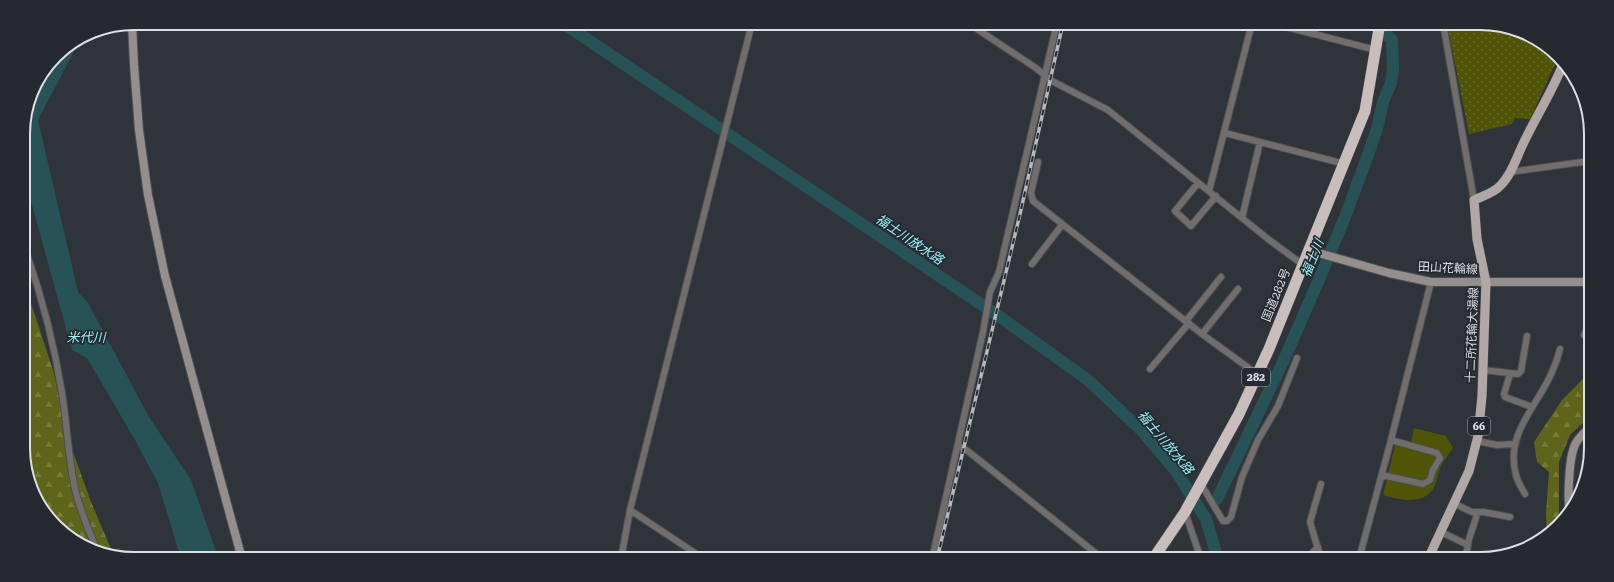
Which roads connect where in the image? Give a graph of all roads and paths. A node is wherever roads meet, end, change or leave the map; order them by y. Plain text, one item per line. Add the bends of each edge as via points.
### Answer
1 (132, 30) edge
2 (750, 30) edge
3 (979, 30) edge
4 (1055, 30) edge
5 (1250, 30) edge
6 (1298, 30) edge
7 (1315, 30) edge
8 (1379, 30) edge
9 (1444, 30) edge
10 (1314, 34) junction
11 (1376, 50) junction
12 (1561, 70) edge
13 (1044, 76) junction
14 (1225, 133) junction
15 (1260, 142) junction
16 (1038, 162) dead end
17 (1584, 163) edge
18 (1345, 164) junction
19 (1510, 172) junction
20 (1198, 183) junction
21 (1210, 190) junction
22 (1216, 196) junction
23 (1474, 200) junction
24 (1242, 218) junction
25 (1062, 225) junction
26 (1308, 250) junction
27 (30, 262) edge
28 (1032, 264) dead end
29 (1302, 264) junction
30 (1221, 277) dead end
31 (1431, 282) junction
32 (1486, 282) junction
33 (1584, 282) edge
34 (1238, 289) dead end
35 (1187, 322) junction
36 (1202, 334) junction
37 (1527, 336) dead end
38 (1560, 349) dead end
39 (1298, 358) dead end
40 (1150, 369) dead end
41 (1483, 370) junction
42 (1257, 374) junction
43 (1510, 374) junction
44 (1532, 406) junction
45 (1584, 434) edge
46 (1391, 440) junction
47 (1477, 441) junction
48 (1514, 444) junction
49 (958, 445) junction
50 (1382, 474) junction
51 (1200, 484) junction
52 (1321, 484) dead end
53 (1525, 494) dead end
54 (1569, 501) edge
55 (1454, 504) junction
56 (630, 510) junction
57 (1185, 512) junction
58 (1477, 512) junction
59 (1510, 517) dead end
60 (1441, 532) junction
61 (94, 543) edge
62 (1468, 545) junction
63 (1318, 547) junction
64 (240, 552) edge
65 (622, 552) edge
66 (693, 552) edge
67 (934, 552) edge
68 (1094, 552) edge
69 (1158, 552) edge
70 (1199, 552) edge
71 (1313, 552) edge
72 (1319, 552) edge
73 (1361, 552) edge
74 (1431, 552) edge
75 (1467, 552) edge

1 - 64 street via 139,123 148,195 166,276
2 - 56 street
3 - 13 street
4 - 13 street
5 - 14 street
6 - 10 street
7 - 10 street
8 - 11 highway, 国道282号 / 282
9 - 23 street
10 - 11 street
11 - 18 highway, 国道282号 / 282 via 1365,111
12 - 19 main road
13 - 20 street via 1108,110
13 - 49 street via 999,272 990,292
14 - 15 street
14 - 21 street
15 - 18 street
15 - 24 street
16 - 25 street via 1031,193 1032,202
17 - 19 street
18 - 26 highway, 国道282号 / 282
19 - 23 main road via 1501,185 1492,192
20 - 21 street
20 - 22 street via 1175,211 1191,226
21 - 22 street
22 - 24 street
23 - 32 main road, 十二所花輪大湯線 / 66 via 1477,239
24 - 29 street
25 - 28 street
25 - 35 street
26 - 29 highway, 国道282号 / 282
26 - 31 street, 田山花輪線
27 - 61 street via 62,391 74,485
29 - 42 highway, 国道282号 / 282
30 - 35 street
31 - 32 street, 田山花輪線
31 - 46 street
32 - 33 street, 田山花輪線
32 - 41 main road, 十二所花輪大湯線 / 66
34 - 36 street
35 - 36 street
35 - 40 street
36 - 42 street
37 - 43 street via 1521,370 1518,374
38 - 44 street via 1554,368
39 - 51 street via 1278,406 1258,440 1242,477 1231,517 1227,521 1223,521
41 - 43 street
41 - 47 main road, 十二所花輪大湯線 / 66
42 - 51 highway, 国道282号 / 282
43 - 44 street via 1505,397
44 - 48 street
45 - 54 street via 1576,442 1573,453
46 - 50 street
46 - 50 street via 1437,453 1440,458 1430,480 1424,484
47 - 48 street via 1497,445
47 - 55 main road, 十二所花輪大湯線 / 66 via 1470,471
48 - 53 street via 1516,476
49 - 67 street
49 - 68 street
50 - 73 street
51 - 57 highway, 国道282号 / 282
52 - 63 street via 1310,522
55 - 58 street
55 - 60 main road, 十二所花輪大湯線 / 66
56 - 65 street
56 - 66 street
57 - 69 highway, 国道282号 / 282
57 - 70 street
58 - 59 street
58 - 62 street
60 - 62 street
60 - 74 main road, 十二所花輪大湯線 / 66
62 - 75 street
63 - 71 street
63 - 72 street

